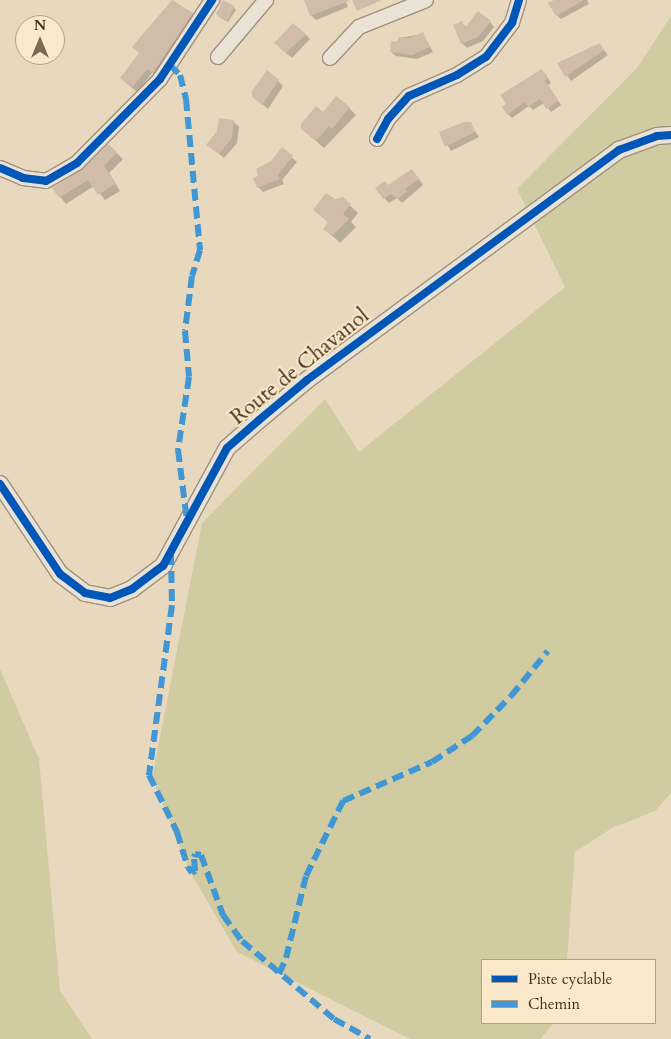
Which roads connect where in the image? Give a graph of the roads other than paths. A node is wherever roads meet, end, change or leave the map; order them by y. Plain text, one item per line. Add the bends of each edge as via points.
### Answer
1 (212, 0) edge
2 (266, 0) edge
3 (426, 0) edge
4 (519, 0) edge
5 (218, 57) dead end
6 (330, 58) dead end
7 (671, 135) edge
8 (377, 139) dead end
9 (0, 168) edge
10 (0, 484) edge

1 - 9 street via 160,79 77,163 46,181 23,178
2 - 5 street
3 - 6 street via 359,26
4 - 8 street via 512,23 486,57 458,75 409,96 398,106
7 - 10 street, Route de Chavanol via 657,136 619,150 280,403 227,448 163,566 132,589 110,598 85,593 60,574

